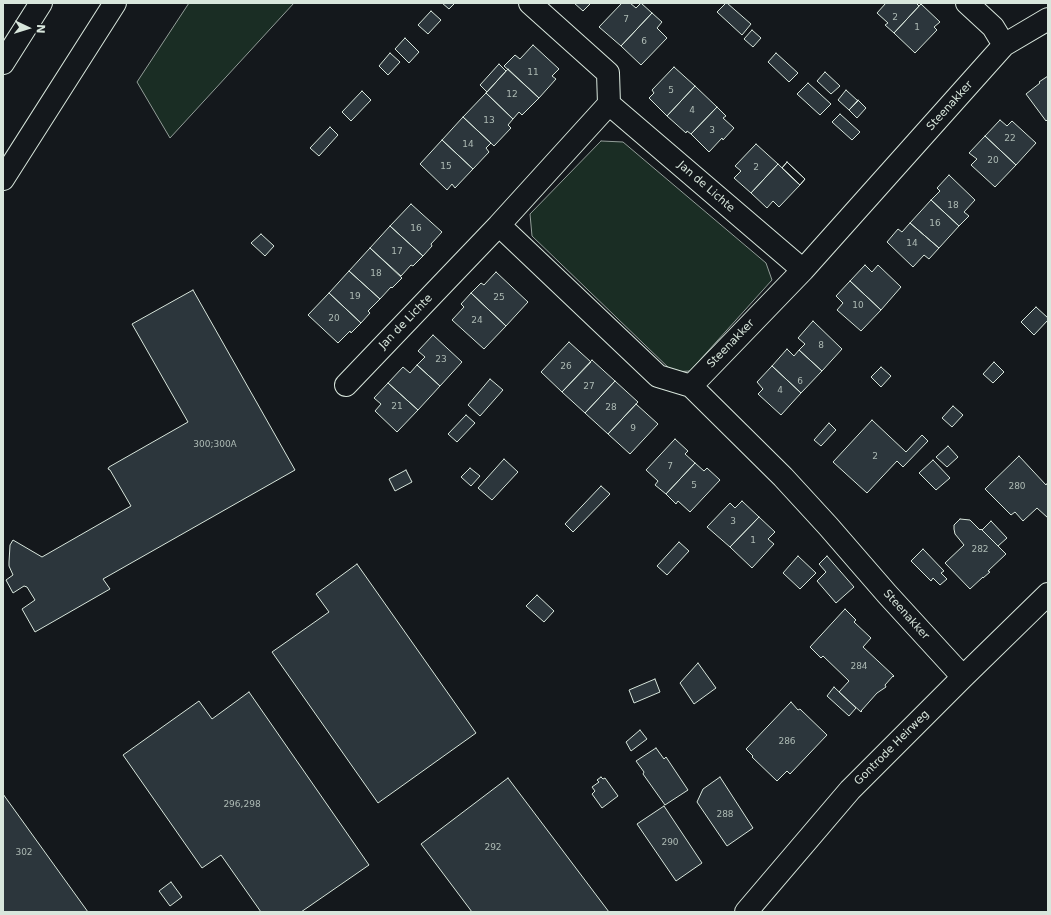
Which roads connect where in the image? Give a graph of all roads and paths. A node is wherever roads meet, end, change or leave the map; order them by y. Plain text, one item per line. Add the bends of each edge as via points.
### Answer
1 (41, 3) edge
2 (115, 3) edge
3 (530, 3) edge
4 (967, 3) edge
5 (1048, 19) edge
6 (1004, 45) junction
7 (3, 63) edge
8 (609, 104) junction
9 (3, 180) edge
10 (499, 225) junction
11 (802, 270) junction
12 (346, 385) dead end
13 (691, 386) junction
14 (1048, 594) edge
15 (963, 677) junction
16 (746, 912) edge

1 - 7 main road
2 - 9 main road
3 - 8 main road via 608,73
4 - 6 main road via 993,27
5 - 6 main road, Steenakker
6 - 11 main road, Steenakker
8 - 10 main road, Jan de Lichte
8 - 11 main road, Jan de Lichte
10 - 12 main road, Jan de Lichte
10 - 13 main road via 658,376
11 - 13 main road, Steenakker
13 - 15 main road, Steenakker via 783,477
14 - 15 main road, Gontrode Heirweg
15 - 16 main road, Gontrode Heirweg via 850,790

